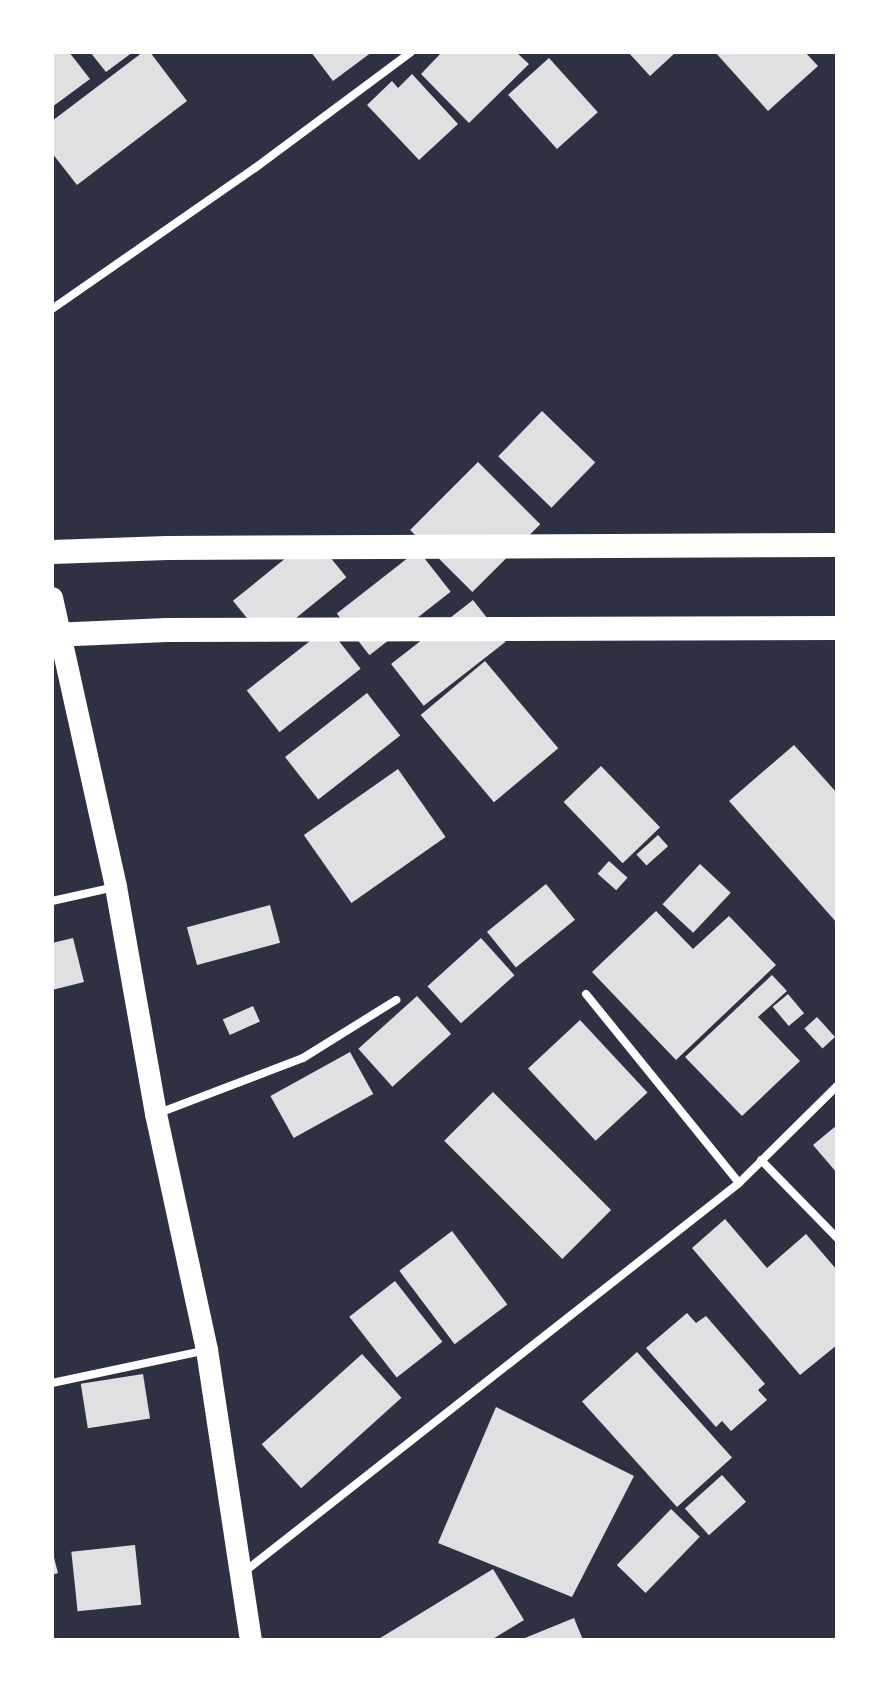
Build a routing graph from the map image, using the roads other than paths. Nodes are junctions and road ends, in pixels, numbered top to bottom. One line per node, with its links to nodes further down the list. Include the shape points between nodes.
1 (411, 52): 2 (street)
2 (52, 309)
3 (837, 545): 4 (highway)
4 (52, 552)
5 (52, 598): 8 (highway)
6 (837, 628): 7 (highway)
7 (52, 635)
8 (116, 887): 9 (street); 13 (highway)
9 (52, 901)
10 (586, 994): 15 (street)
11 (396, 1000): 13 (street, via 303,1058)
12 (837, 1086): 14 (street)
13 (156, 1114): 17 (highway)
14 (761, 1160): 15 (street); 16 (street)
15 (739, 1183): 19 (street)
16 (837, 1238)
17 (207, 1350): 18 (street); 19 (highway)
18 (52, 1383)
19 (239, 1576): 20 (highway)
20 (251, 1640)

